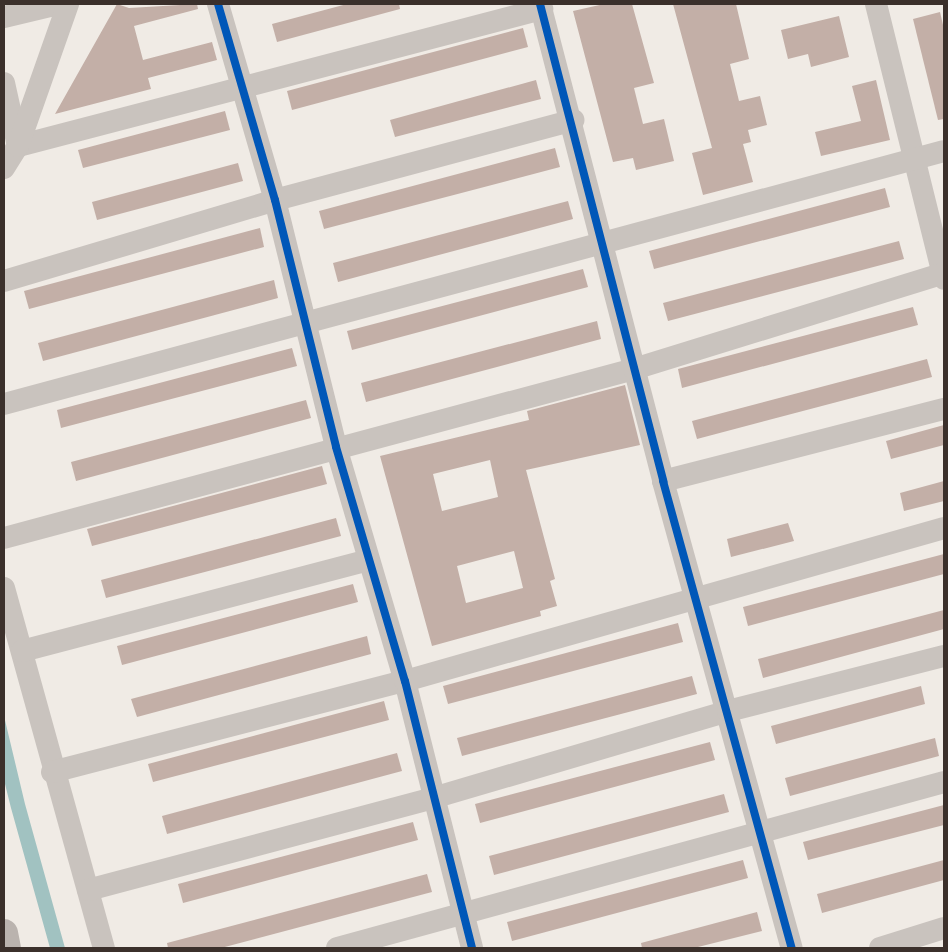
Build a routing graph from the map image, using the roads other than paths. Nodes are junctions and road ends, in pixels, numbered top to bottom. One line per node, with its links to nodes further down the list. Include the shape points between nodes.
1 (59, 4): 6 (street)
2 (68, 4): 10 (street)
3 (218, 4): 8 (street)
4 (876, 4): 12 (street)
5 (541, 6): 8 (street); 9 (street)
6 (4, 17)
7 (4, 83): 10 (street)
8 (242, 86): 10 (street); 14 (street)
9 (573, 120): 14 (street); 15 (street)
10 (18, 146): 13 (street)
11 (944, 151): 12 (street)
12 (915, 159): 15 (street); 16 (street)
13 (4, 168)
14 (274, 200): 17 (street); 18 (street)
15 (605, 243): 18 (street); 19 (street)
16 (944, 275): 19 (street)
17 (4, 281)
18 (306, 324): 20 (street); 22 (street)
19 (634, 369): 22 (street); 23 (street)
20 (4, 404)
21 (944, 408): 23 (street)
22 (336, 447): 25 (street); 26 (street)
23 (663, 481): 28 (street)
24 (944, 528): 28 (street)
25 (4, 538)
26 (368, 560): 29 (street); 31 (street)
27 (4, 588): 29 (street)
28 (698, 594): 31 (street); 32 (street)
29 (22, 651): 33 (street)
30 (944, 656): 32 (street)
31 (405, 681): 33 (street); 35 (street)
32 (728, 710): 35 (street); 36 (street)
33 (52, 772): 37 (street)
34 (944, 782): 36 (street)
35 (433, 798): 37 (street); 38 (street)
36 (760, 833): 38 (street); 45 (street)
37 (88, 890): 42 (street)
38 (463, 913): 43 (street); 44 (street)
39 (944, 928): 46 (street)
40 (4, 933): 41 (main road)
41 (7, 948)
42 (104, 948)
43 (337, 948)
44 (472, 948)
45 (792, 948)
46 (880, 948)

